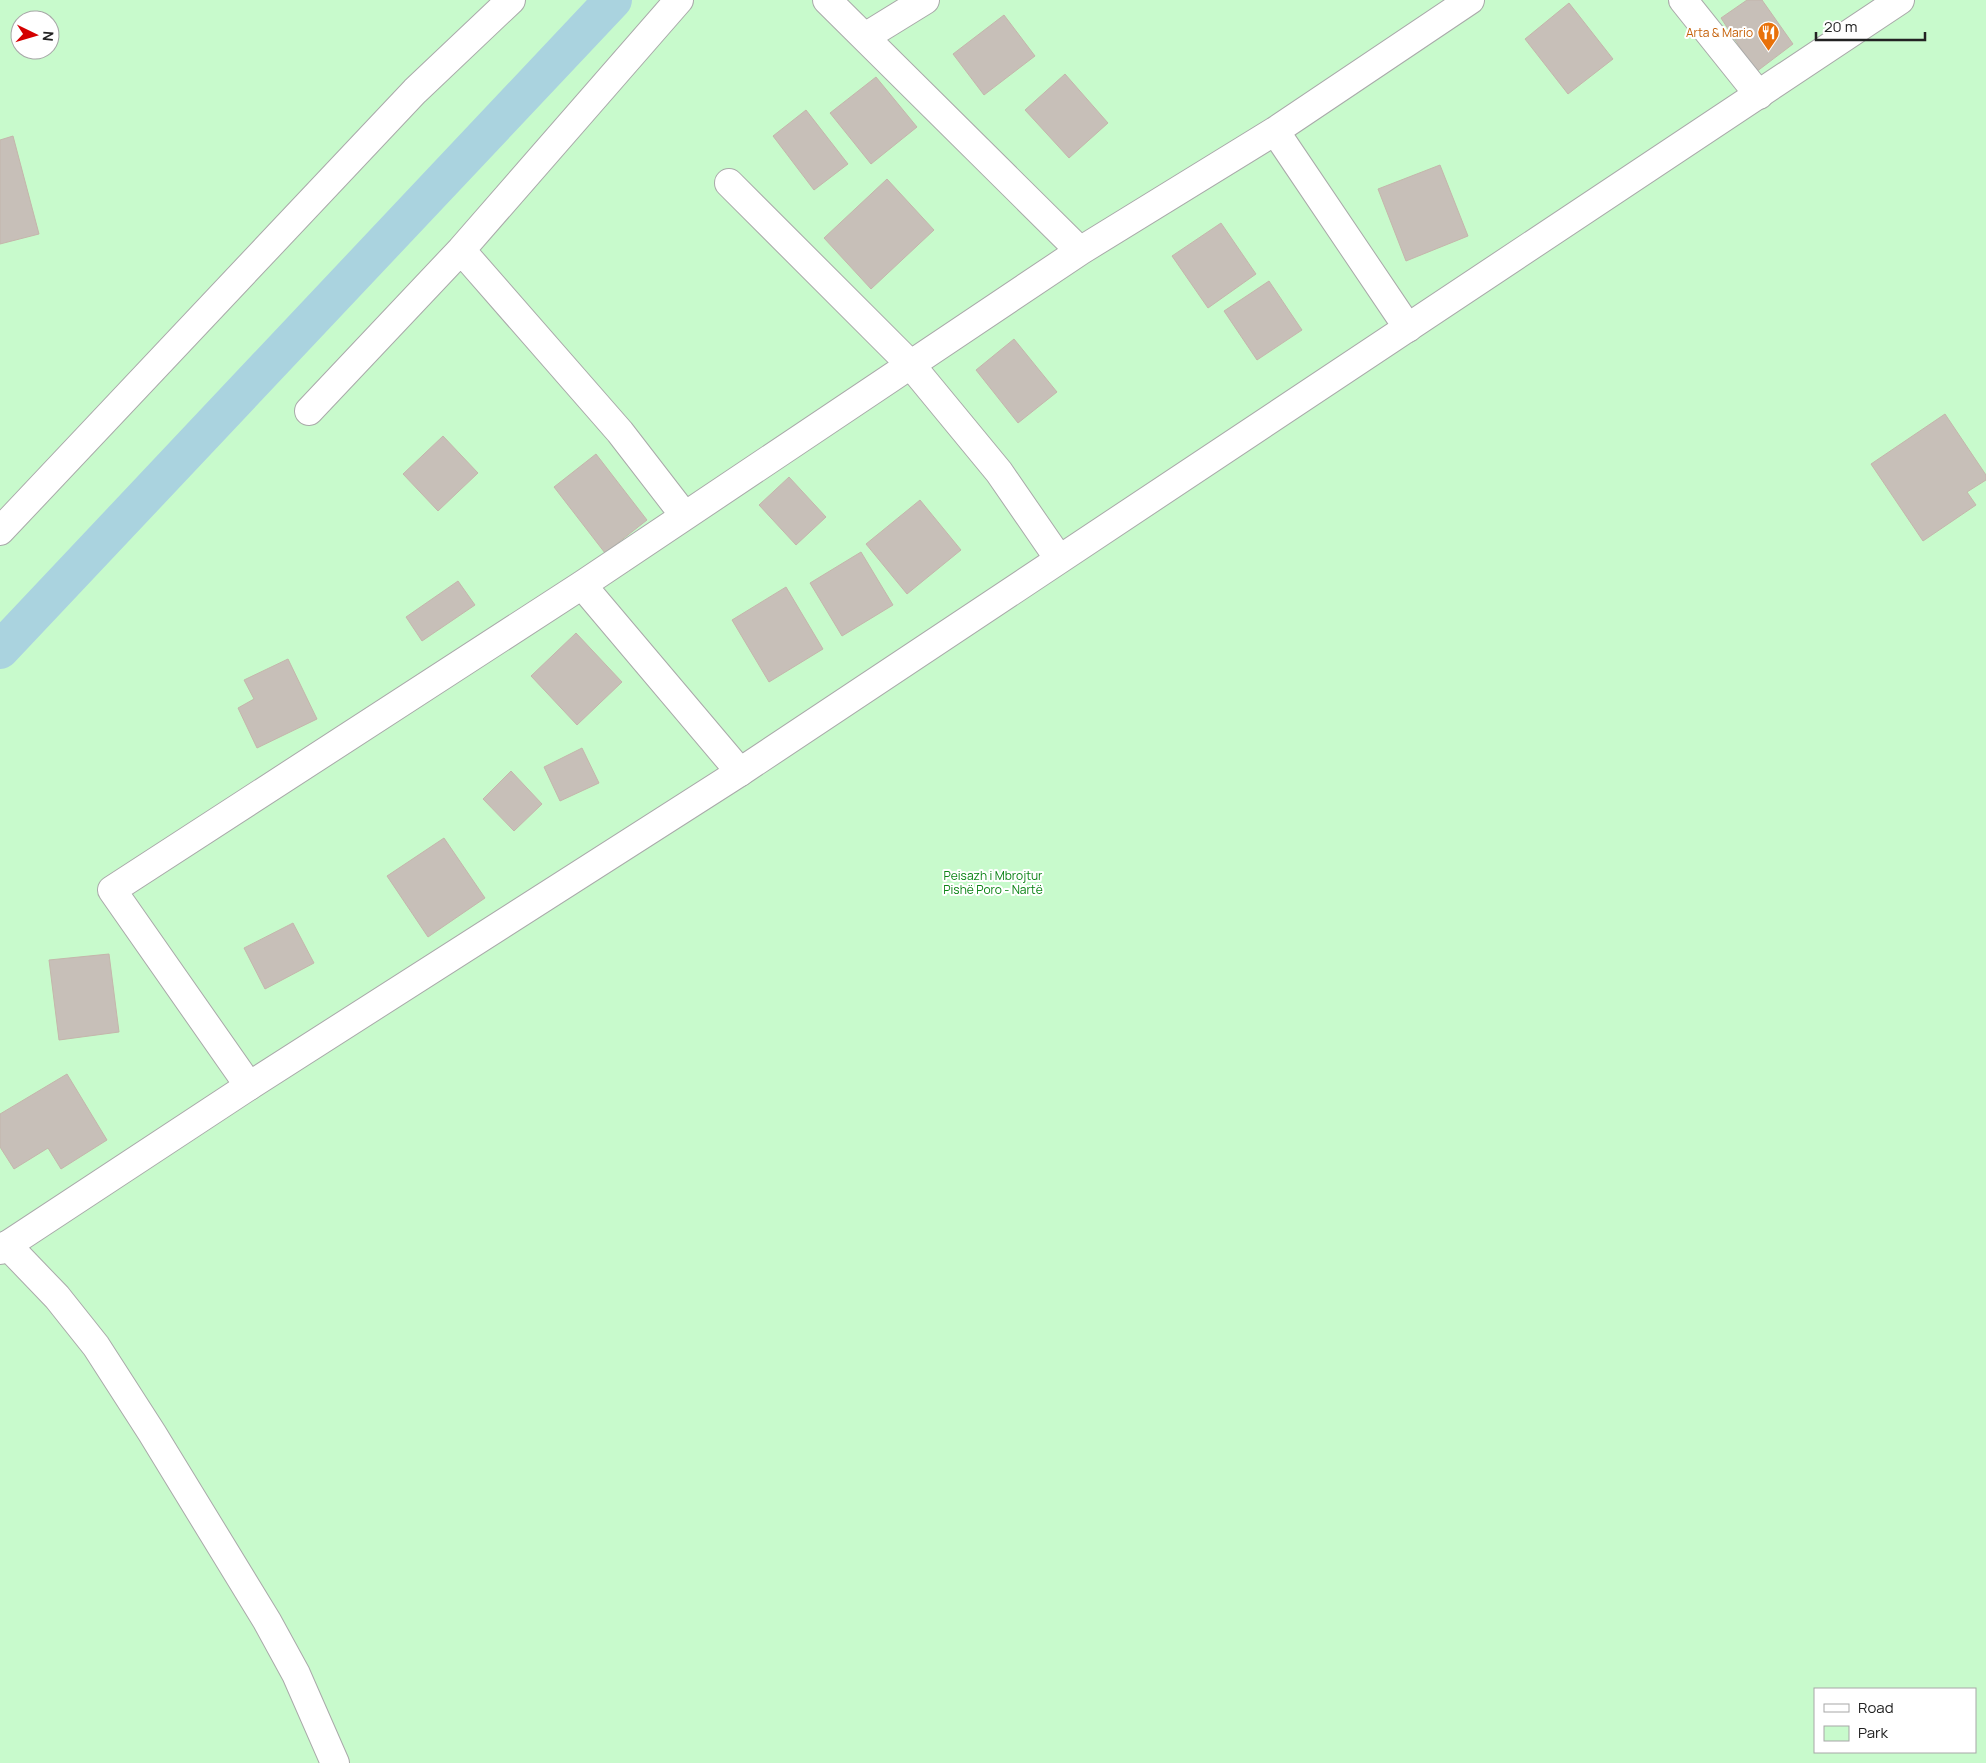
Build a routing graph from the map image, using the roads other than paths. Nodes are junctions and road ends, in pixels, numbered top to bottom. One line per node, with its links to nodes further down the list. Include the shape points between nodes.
1 (511, 0): 18 (street, via 415,91)
2 (679, 0): 12 (street)
3 (827, 0): 8 (street)
4 (925, 0): 8 (street)
5 (1470, 0): 10 (street)
6 (1683, 0): 9 (street)
7 (1900, 0): 9 (street)
8 (865, 37): 13 (street)
9 (1759, 94): 14 (street)
10 (1275, 131): 13 (street); 14 (street)
11 (729, 183): 15 (street)
12 (461, 250): 16 (street); 17 (street, via 620,432)
13 (1080, 251): 15 (street)
14 (1408, 328): 19 (street)
15 (910, 364): 17 (street); 19 (street, via 999,472)
16 (309, 411)
17 (684, 515): 20 (street)
18 (0, 531)
19 (1059, 560): 21 (street)
20 (582, 585): 21 (street); 22 (street, via 112,890)
21 (740, 772): 22 (street)
22 (249, 1086): 23 (street)
23 (3, 1248): 24 (street, via 57,1297 96,1346 267,1620 296,1674)
24 (335, 1763)

